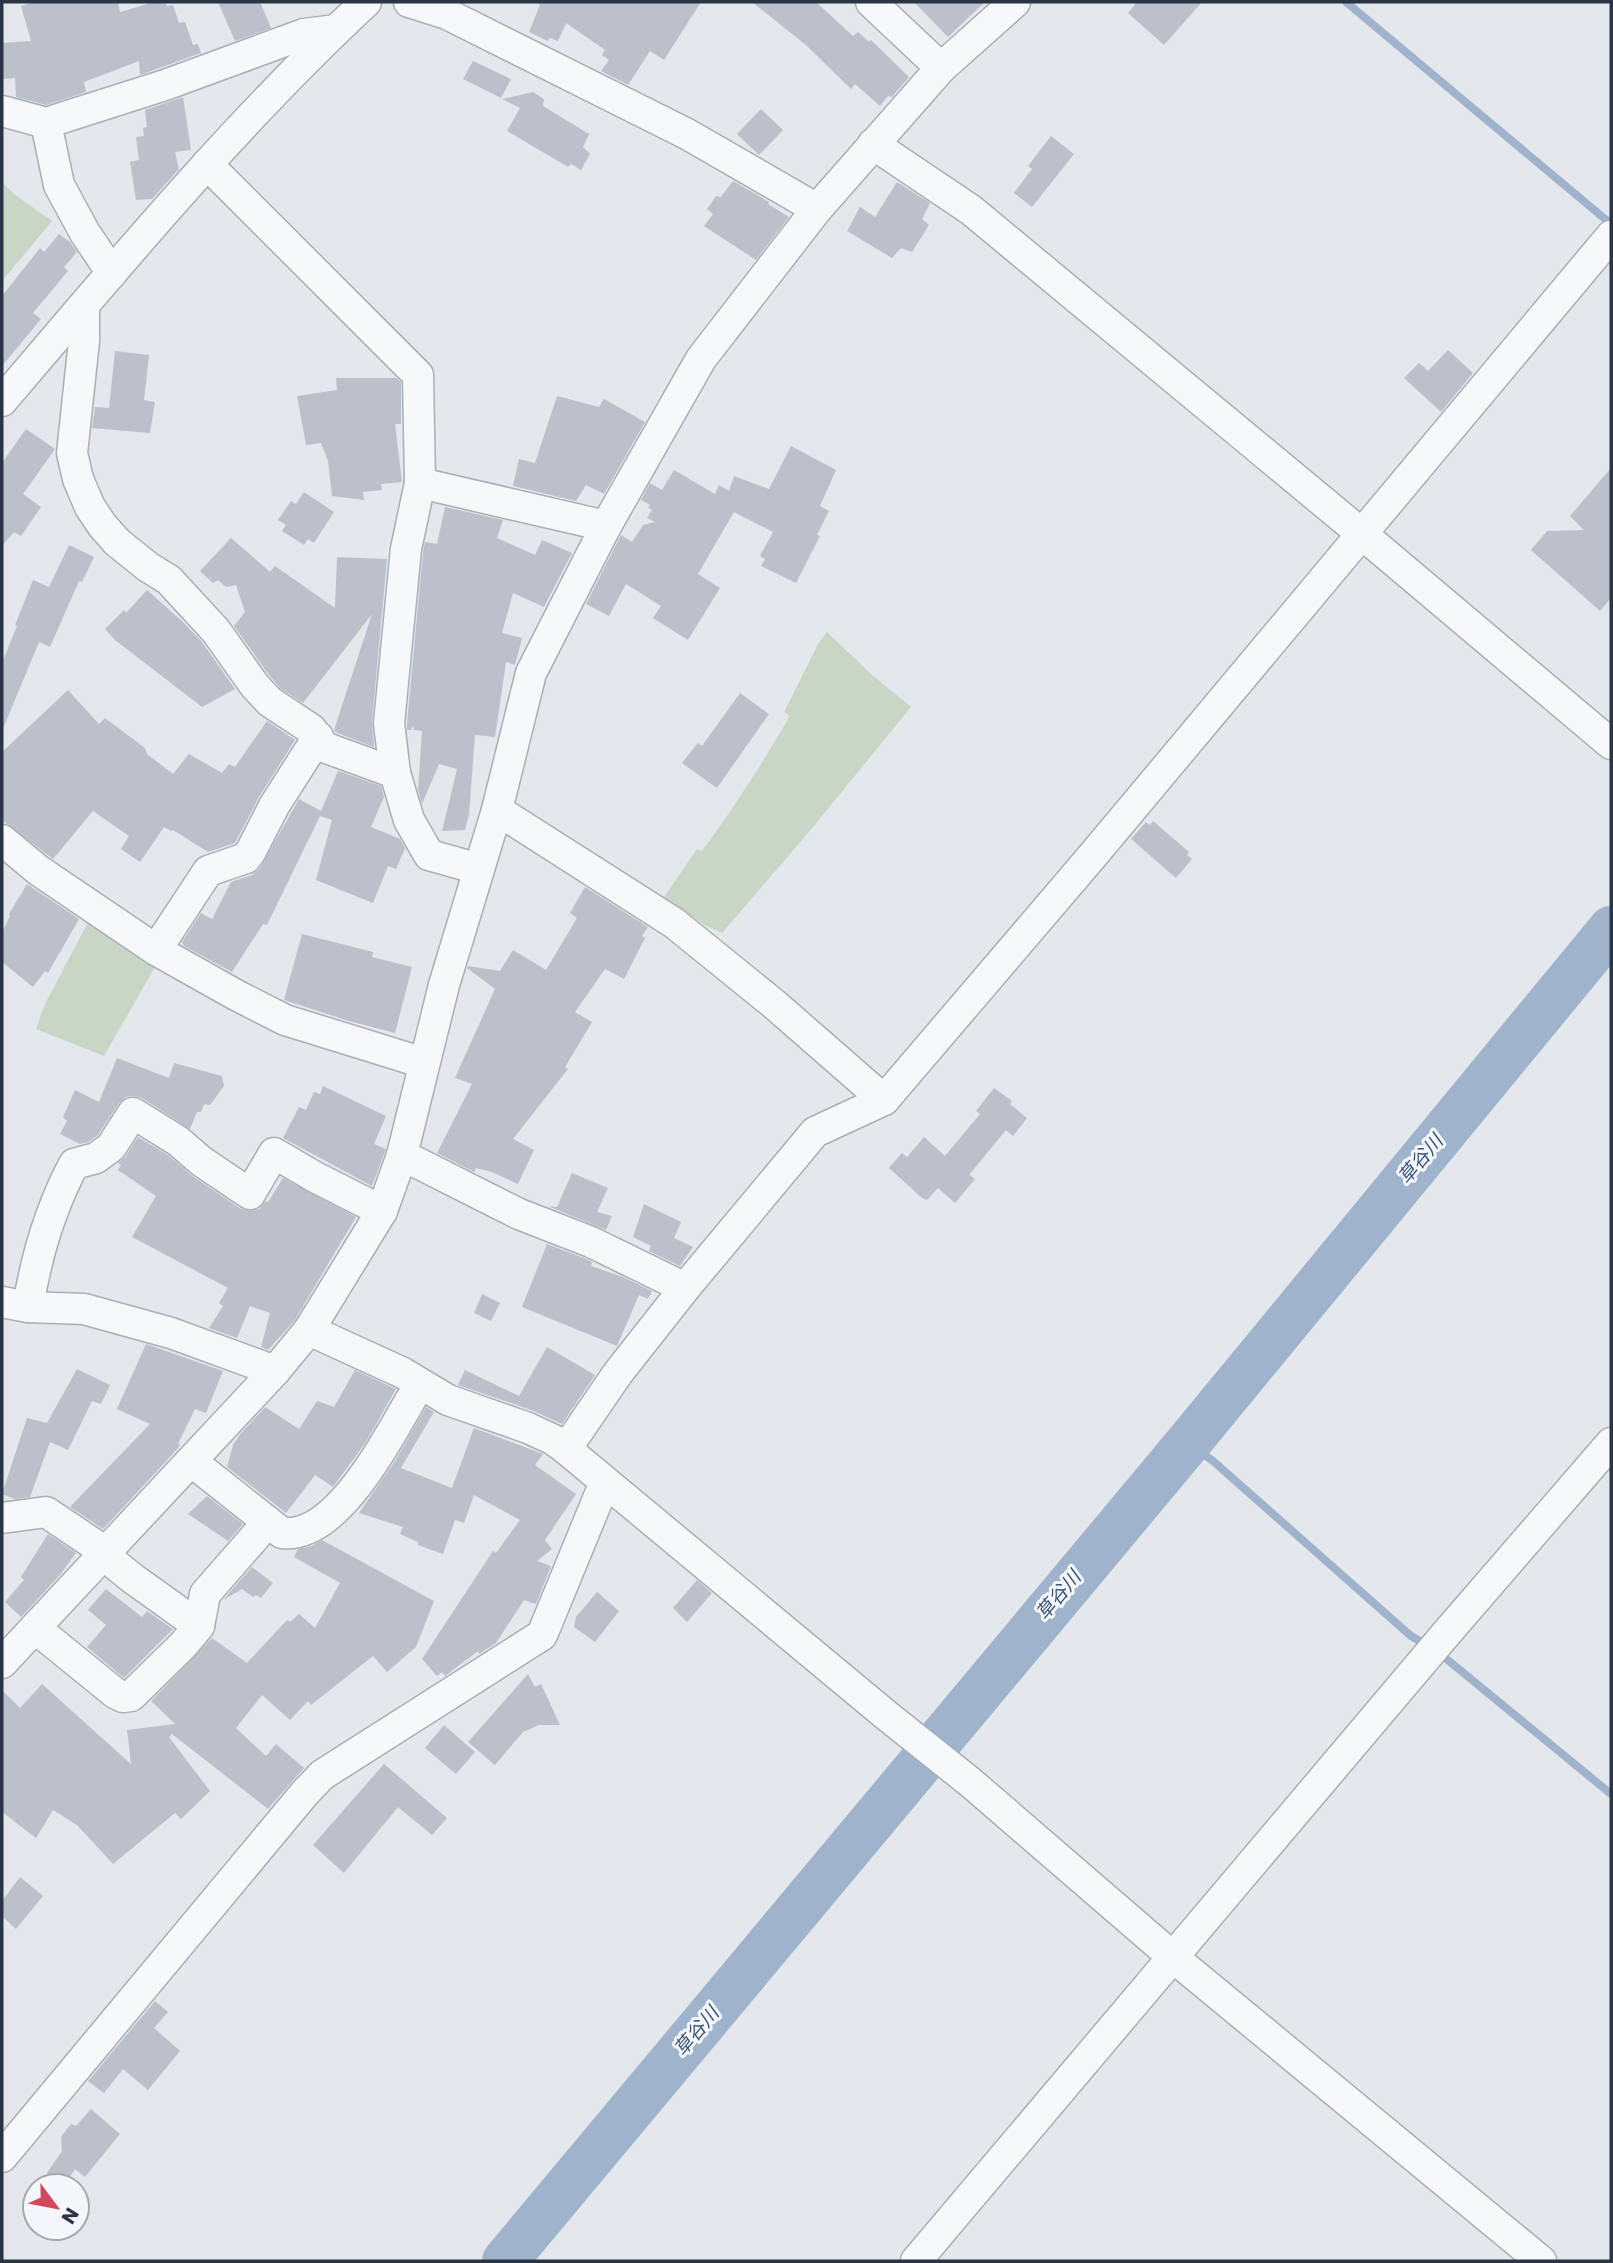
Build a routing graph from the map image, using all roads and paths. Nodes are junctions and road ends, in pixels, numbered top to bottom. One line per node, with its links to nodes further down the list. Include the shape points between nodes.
1 (366, 2): 5 (street)
2 (409, 2): 11 (street, via 447,14 687,134)
3 (871, 2): 6 (street)
4 (1015, 2): 6 (street)
5 (336, 30): 8 (street, via 304,34); 10 (street)
6 (941, 68): 9 (street)
7 (2, 111): 8 (street)
8 (47, 123): 13 (street, via 58,185)
9 (873, 144): 11 (street); 18 (street, via 971,210)
10 (207, 164): 13 (street); 16 (street, via 418,375)
11 (817, 209): 17 (street, via 701,359)
12 (1611, 236): 18 (street)
13 (112, 273): 14 (street)
14 (83, 306): 15 (street); 19 (street, via 84,341 72,453 90,507 117,541 169,580 270,702)
15 (2, 401)
16 (420, 483): 17 (street); 21 (street, via 405,549 389,723)
17 (606, 526): 22 (street, via 531,673)
18 (1362, 534): 20 (street); 27 (street)
19 (318, 737): 21 (street, via 324,747); 25 (street, via 246,858 208,871)
20 (1611, 744)
21 (395, 773): 24 (street, via 409,820 429,855)
22 (497, 810): 24 (street); 27 (street, via 674,923)
23 (2, 840): 25 (street)
24 (479, 869): 26 (street)
25 (156, 950): 26 (street, via 285,1020)
26 (424, 1063): 28 (street)
27 (884, 1100): 30 (street, via 815,1132)
28 (402, 1155): 29 (street); 30 (street, via 519,1214 591,1242)
29 (382, 1211): 31 (street, via 274,1153 250,1194 133,1113 111,1147 96,1158 74,1164); 32 (street)
30 (685, 1288): 36 (street)
31 (15, 1305): 33 (street, via 84,1309 171,1333)
32 (309, 1330): 33 (street); 34 (street)
33 (275, 1371): 37 (street)
34 (420, 1384): 36 (street, via 448,1401 528,1428); 40 (street, via 357,1487 327,1516 292,1534 282,1533)
35 (1611, 1443): 45 (street)
36 (566, 1449): 38 (street)
37 (191, 1461): 40 (street); 41 (street)
38 (605, 1482): 45 (street, via 970,1782); 46 (street, via 542,1635 322,1775)
39 (2, 1518): 41 (street, via 46,1512)
40 (268, 1522): 42 (street, via 205,1594)
41 (107, 1553): 42 (street, via 132,1578); 43 (street)
42 (199, 1626): 43 (street, via 131,1696 123,1697)
43 (35, 1628): 44 (street)
44 (2, 1663)
45 (1174, 1958): 47 (street); 48 (street)
46 (2, 2157)
47 (916, 2261)
48 (1541, 2261)

